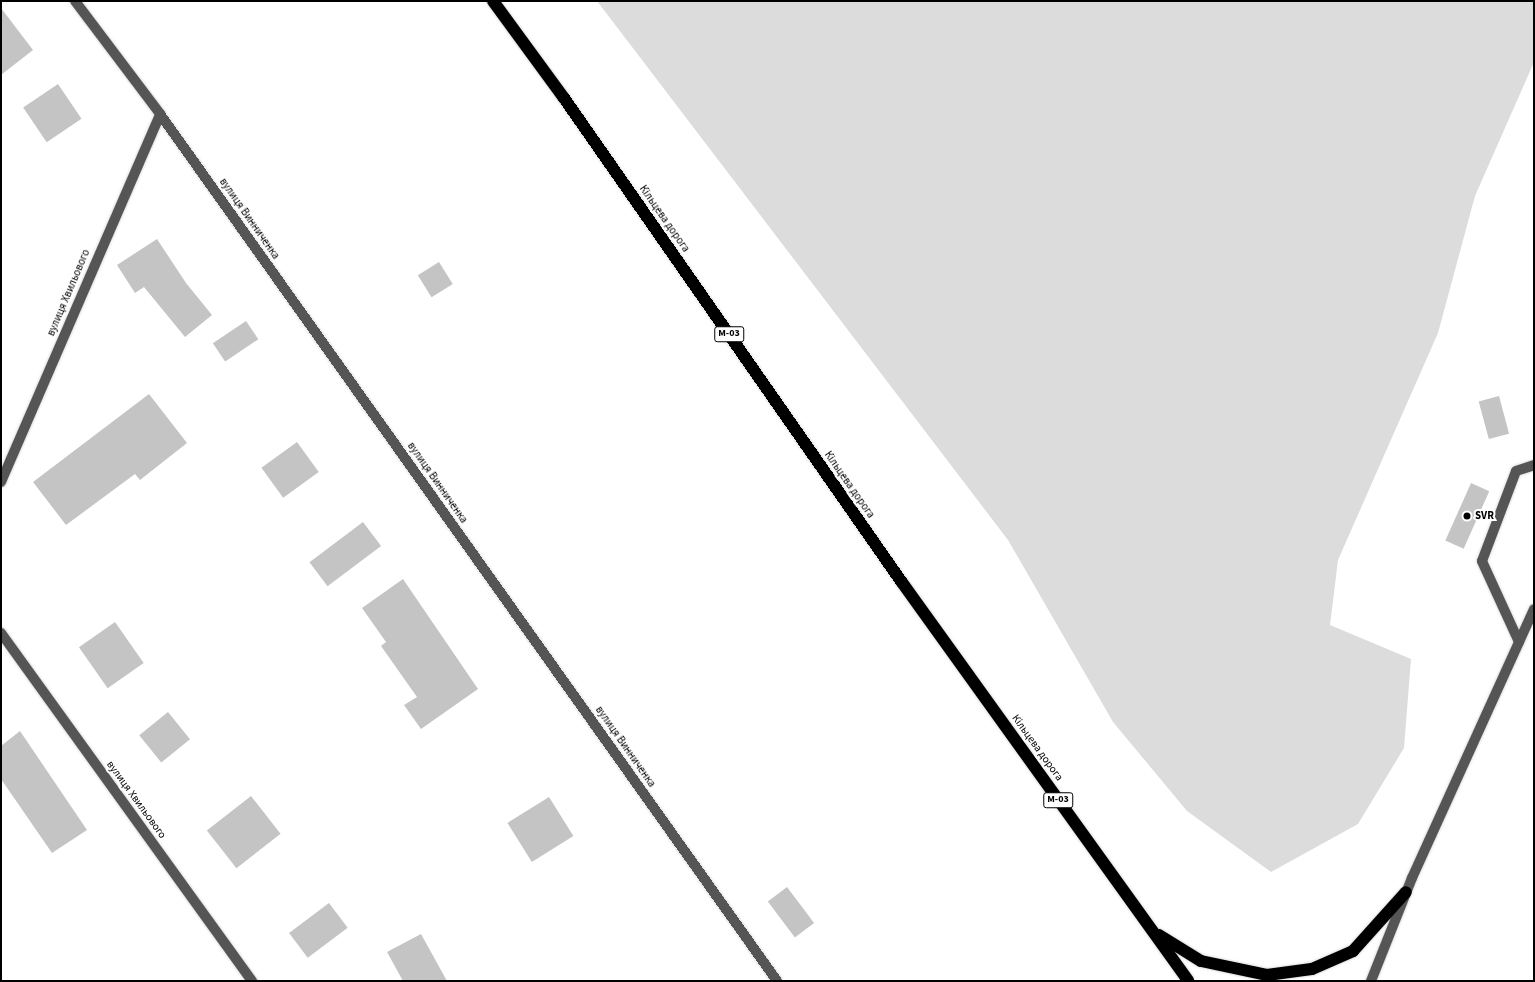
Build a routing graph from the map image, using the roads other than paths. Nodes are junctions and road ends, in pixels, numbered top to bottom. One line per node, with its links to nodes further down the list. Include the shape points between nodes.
1 (75, 1): 3 (street, вулиця Винниченка)
2 (493, 1): 10 (highway, Кільцева дорога / М-03, via 564,98 900,581)
3 (160, 114): 5 (street, вулиця Хвильового); 12 (street, вулиця Винниченка)
4 (1534, 465): 8 (street, via 1516,471 1482,562)
5 (1, 482)
6 (1534, 609): 8 (street)
7 (1, 633): 11 (street, вулиця Хвильового)
8 (1519, 642): 9 (street)
9 (1406, 892): 10 (highway, via 1353,951 1312,969 1267,975 1201,961); 14 (street)
10 (1154, 932): 13 (highway, Кільцева дорога / М-03)
11 (252, 981)
12 (777, 981)
13 (1188, 981)
14 (1371, 981)

